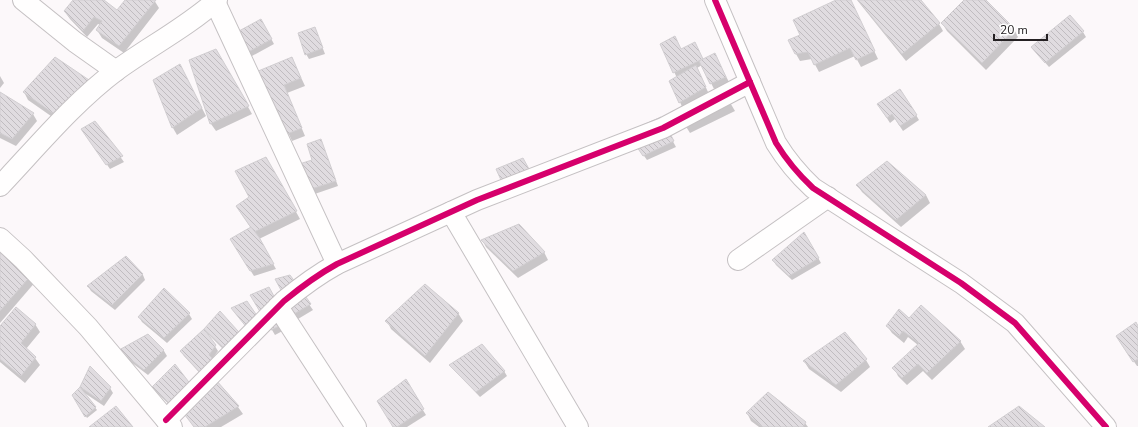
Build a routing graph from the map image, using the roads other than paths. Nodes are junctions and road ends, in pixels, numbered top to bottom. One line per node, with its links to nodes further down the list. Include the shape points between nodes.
1 (23, 0): 4 (street)
2 (714, 0): 5 (street)
3 (216, 1): 4 (street); 11 (street)
4 (116, 71): 6 (street, via 79,103)
5 (750, 82): 7 (street, via 776,143 786,159 798,175); 8 (street, via 642,138 509,187)
6 (0, 186)
7 (828, 197): 10 (street); 16 (street, via 961,283 1015,323)
8 (451, 212): 11 (street); 15 (street)
9 (0, 238): 13 (street, via 88,328)
10 (738, 260)
11 (337, 264): 12 (street, via 302,286)
12 (278, 307): 13 (street); 14 (street)
13 (169, 424)
14 (356, 427)
15 (578, 427)
16 (1106, 427)

